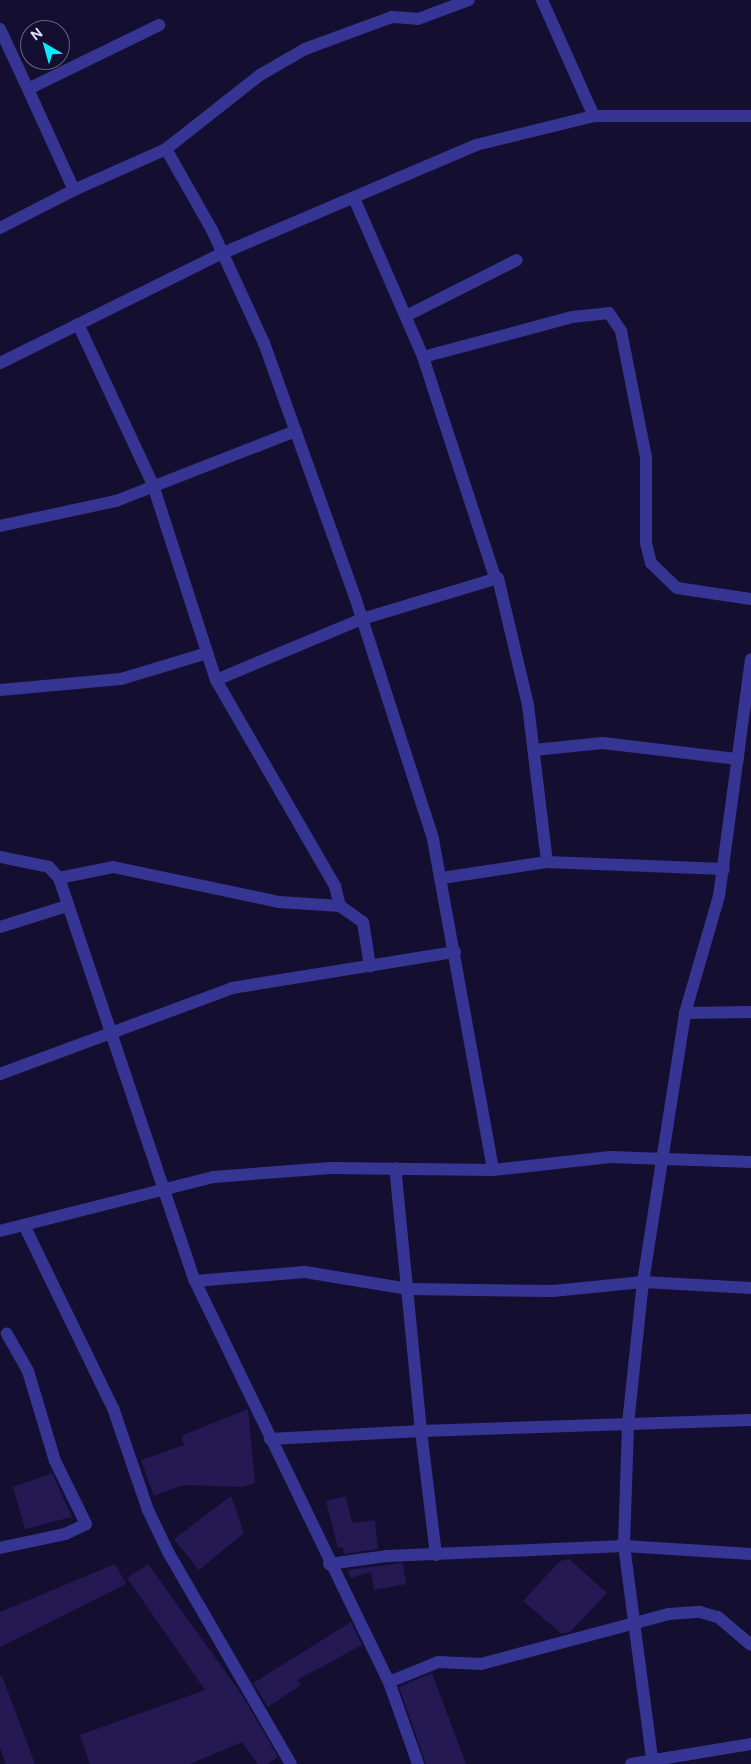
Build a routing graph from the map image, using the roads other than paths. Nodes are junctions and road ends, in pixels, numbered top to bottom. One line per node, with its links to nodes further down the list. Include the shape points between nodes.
1 (469, 0): 8 (street, via 418,19 392,16 305,49 260,75)
2 (542, 0): 6 (street)
3 (159, 25): 5 (street)
4 (0, 29): 5 (street)
5 (28, 89): 9 (street)
6 (594, 116): 7 (street); 10 (street, via 543,125 476,145)
7 (751, 116)
8 (166, 149): 9 (street); 12 (street)
9 (74, 190): 11 (street)
10 (354, 198): 12 (street); 14 (street)
11 (0, 228)
12 (223, 253): 15 (street); 18 (street, via 264,343)
13 (517, 260): 14 (street)
14 (406, 316): 16 (street)
15 (78, 324): 17 (street, via 37,348); 19 (street)
16 (423, 356): 21 (street); 22 (street, via 572,317 609,313 621,331 646,457 646,543 651,563 677,588)
17 (0, 363)
18 (296, 431): 19 (street); 23 (street)
19 (153, 485): 20 (street, via 116,501); 24 (street)
20 (0, 526)
21 (495, 577): 23 (street); 29 (street, via 500,581 518,647)
22 (751, 599)
23 (362, 619): 26 (street); 35 (street)
24 (207, 653): 26 (street); 27 (street, via 121,679)
25 (751, 659): 30 (street)
26 (216, 680): 37 (street, via 335,886)
27 (0, 690)
28 (751, 747): 30 (street)
29 (534, 750): 30 (street, via 603,744); 32 (street)
30 (739, 756): 33 (street)
31 (0, 857): 34 (street, via 49,867)
32 (547, 862): 33 (street); 35 (street)
33 (724, 869): 42 (street)
34 (59, 878): 36 (street); 37 (street, via 113,867 279,902)
35 (442, 878): 39 (street)
36 (67, 906): 38 (street); 43 (street)
37 (340, 906): 40 (street, via 363,922)
38 (0, 927)
39 (455, 952): 40 (street); 48 (street)
40 (370, 966): 43 (street, via 232,988)
41 (751, 1012): 42 (street)
42 (685, 1013): 45 (street)
43 (113, 1034): 44 (street); 49 (street)
44 (0, 1074)
45 (663, 1158): 46 (street); 48 (street, via 610,1157); 53 (street)
46 (751, 1162)
47 (395, 1168): 48 (street); 49 (street, via 331,1168 213,1177); 55 (street)
48 (493, 1170)
49 (163, 1190): 50 (street); 52 (street)
50 (24, 1225): 51 (street); 71 (street, via 113,1408 148,1510 168,1552)
51 (0, 1230)
52 (195, 1281): 55 (street, via 306,1272); 60 (street)
53 (643, 1282): 54 (street); 55 (street, via 553,1291); 58 (street)
54 (751, 1288)
55 (409, 1289): 59 (street)
56 (7, 1334): 62 (street, via 28,1371 55,1461 86,1524 65,1534)
57 (751, 1420): 58 (street)
58 (628, 1424): 59 (street); 61 (street)
59 (421, 1431): 60 (street); 64 (street)
60 (270, 1439): 65 (street)
61 (624, 1546): 63 (street); 64 (street); 66 (street)
62 (0, 1548)
63 (751, 1554)
64 (436, 1555): 65 (street, via 387,1556)
65 (329, 1564): 68 (street)
66 (634, 1622): 67 (street, via 700,1612 723,1621); 68 (street, via 481,1664 438,1662); 70 (street)
67 (751, 1645)
68 (390, 1682): 72 (street)
69 (751, 1744): 70 (street)
70 (652, 1758): 73 (street)
71 (291, 1764)
72 (418, 1764)
73 (630, 1764)

